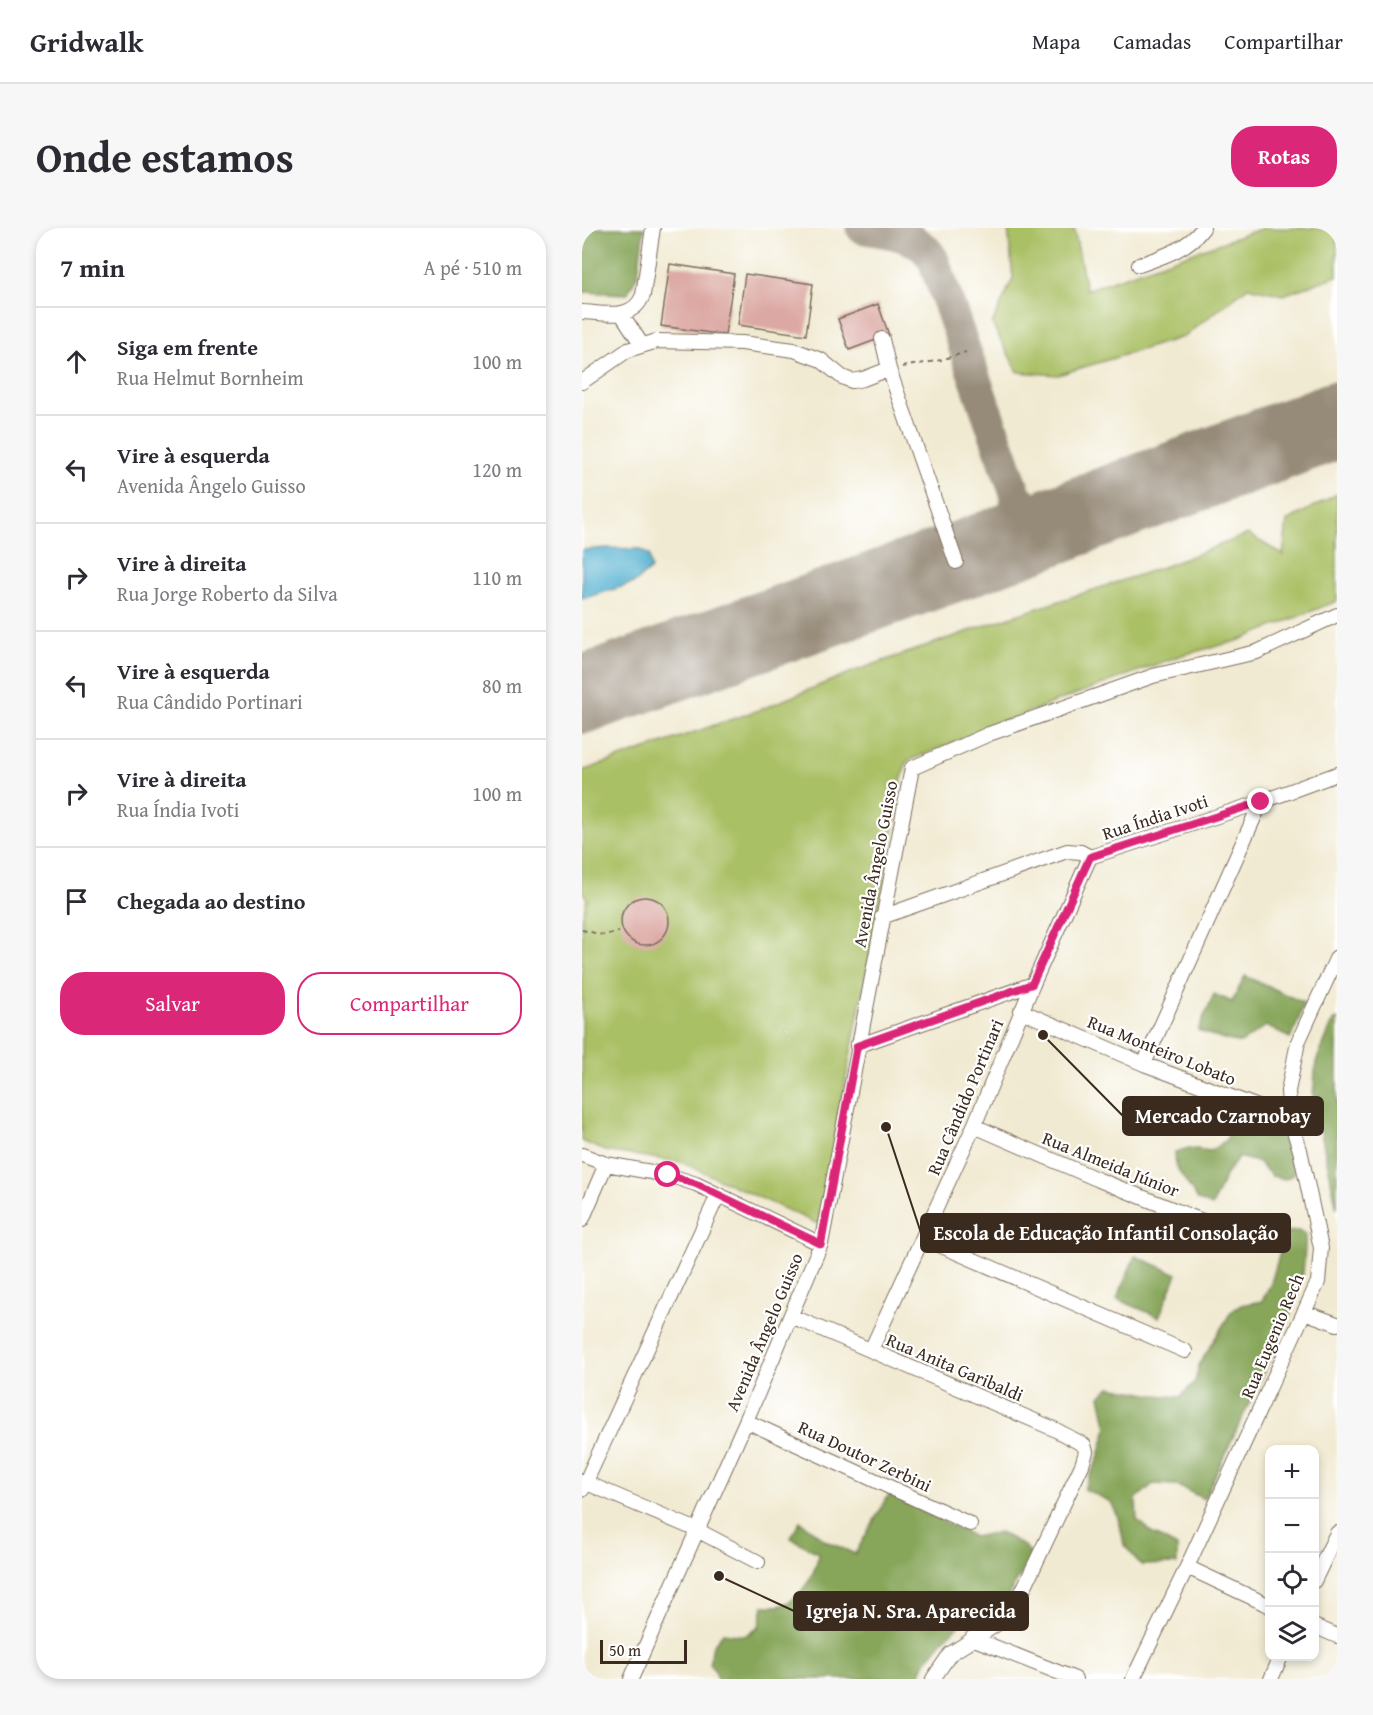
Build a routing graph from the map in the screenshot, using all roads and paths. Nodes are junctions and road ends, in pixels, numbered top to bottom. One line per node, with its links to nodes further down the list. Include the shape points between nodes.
1 (653, 228): 5 (street, via 643,295 639,304)
2 (1203, 228): 3 (street, via 1174,252)
3 (1139, 265)
4 (582, 312): 5 (street)
5 (621, 313): 7 (street)
6 (882, 339): 9 (street)
7 (642, 345): 9 (street, via 657,341 742,343 794,350 821,360 852,381); 10 (street, via 628,350)
8 (966, 351): 9 (path, via 933,362)
9 (889, 369): 11 (street)
10 (582, 382)
11 (956, 562)
12 (1337, 615): 16 (street, Avenida Ângelo Guisso, via 1257,652 1154,676 989,734 912,768)
13 (1337, 774): 14 (street, Rua Índia Ivoti)
14 (1261, 802): 15 (street, Rua Índia Ivoti); 23 (street)
15 (1090, 857): 16 (street, Rua Índia Ivoti, via 1067,851); 20 (street, Rua Cândido Portinari)
16 (882, 918): 22 (street, Avenida Ângelo Guisso)
17 (582, 930): 18 (path, via 603,935)
18 (619, 932)
19 (1337, 957): 24 (street, Rua Eugenio Rech, via 1298,1042 1287,1091)
20 (1032, 984): 21 (street, Rua Cândido Portinari); 22 (street)
21 (1021, 1011): 23 (street, Rua Monteiro Lobato); 25 (street, Rua Cândido Portinari)
22 (857, 1046): 32 (street, Avenida Ângelo Guisso)
23 (1144, 1064): 24 (street, Rua Monteiro Lobato)
24 (1290, 1119): 33 (street, Rua Eugenio Rech, via 1321,1248 1318,1282)
25 (974, 1126): 30 (street, Rua Almeida Júnior); 31 (street, Rua Cândido Portinari)
26 (582, 1155): 27 (street)
27 (606, 1164): 28 (street, via 668,1175); 29 (street)
28 (718, 1195): 32 (street); 39 (street)
29 (582, 1220)
30 (1235, 1234)
31 (923, 1238): 36 (street, Rua Cândido Portinari); 37 (street)
32 (821, 1244): 34 (street, Avenida Ângelo Guisso)
33 (1304, 1311): 35 (street); 44 (street, Rua Eugenio Rech)
34 (791, 1316): 36 (street, Rua Anita Garibaldi); 38 (street, Avenida Ângelo Guisso)
35 (1337, 1324)
36 (871, 1350): 49 (street, Rua Anita Garibaldi, via 1084,1444 1082,1465 1013,1611)
37 (1185, 1351)
38 (746, 1421): 40 (street, Rua Doutor Zerbini); 41 (street, Avenida Ângelo Guisso)
39 (583, 1485): 41 (street)
40 (970, 1524)
41 (697, 1530): 43 (street); 51 (street, Avenida Ângelo Guisso)
42 (1337, 1533): 45 (street)
43 (759, 1562)
44 (1187, 1567): 46 (street); 54 (street, Rua Eugenio Rech)
45 (1319, 1571)
46 (1265, 1604)
47 (1319, 1628): 48 (street)
48 (1337, 1636)
49 (972, 1638): 52 (street, via 950,1653); 53 (street)
50 (1279, 1661): 55 (street)
51 (631, 1679)
52 (933, 1679)
53 (1075, 1679)
54 (1133, 1679)
55 (1271, 1679)

